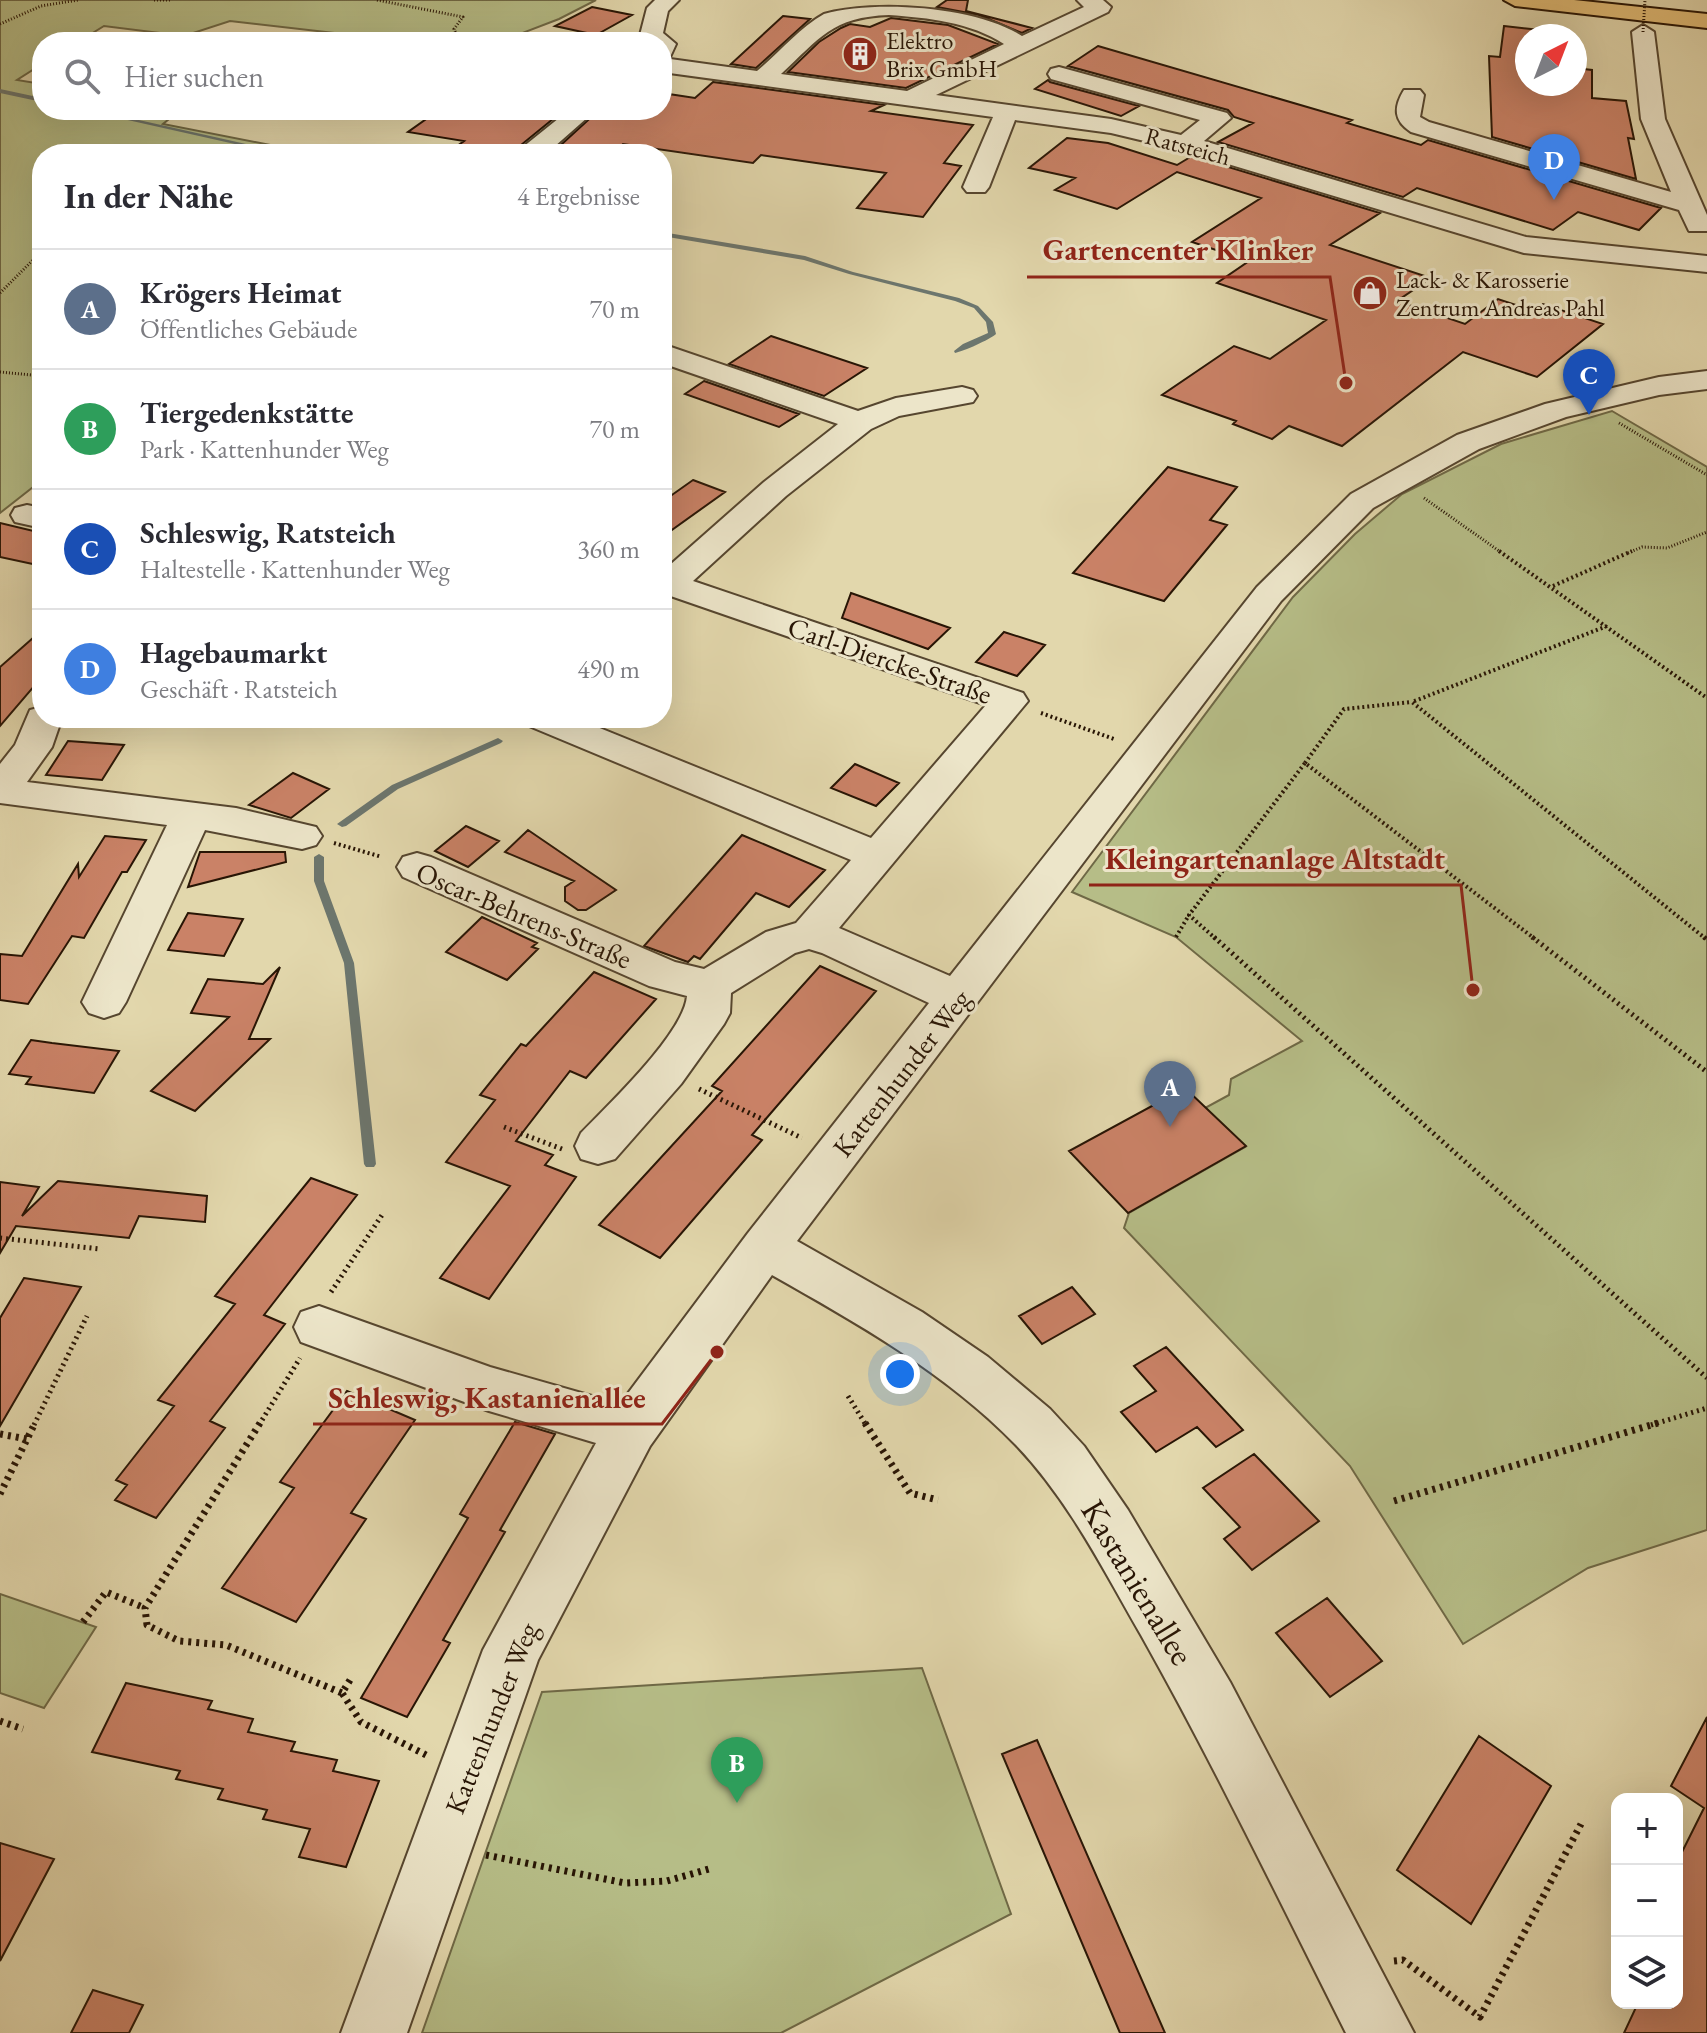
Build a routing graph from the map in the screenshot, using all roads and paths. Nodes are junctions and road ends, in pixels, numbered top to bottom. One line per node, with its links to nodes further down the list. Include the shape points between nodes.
1 (78, 0): 10 (path, via 41,6)
2 (154, 0): 3 (path)
3 (172, 0)
4 (377, 0): 11 (path, via 463,17)
5 (668, 0): 12 (street, via 658,8)
6 (1088, 0): 14 (street, via 1100,7)
7 (1515, 0): 9 (main road)
8 (1645, 0): 13 (path, bridge)
9 (1707, 21)
10 (0, 24)
11 (455, 32)
12 (652, 32)
13 (1643, 32): 25 (street, Ratsteich, via 1653,119)
14 (1022, 45): 17 (street, via 994,28 965,20 879,8 833,18); 19 (street)
15 (672, 66): 17 (street, Ratsteich)
16 (1059, 74): 22 (street, via 1219,118)
17 (763, 78): 19 (street, Ratsteich)
18 (1412, 95): 25 (street, via 1409,120 1420,127)
19 (911, 98): 20 (street, Ratsteich)
20 (1007, 111): 22 (street, Ratsteich); 24 (street)
21 (572, 120): 23 (street)
22 (1185, 143): 27 (street, Ratsteich, via 1524,245)
23 (542, 144)
24 (976, 187)
25 (1688, 205): 27 (street, Ratsteich, via 1705,245)
26 (32, 261): 28 (path)
27 (1706, 267)
28 (0, 293)
29 (672, 362): 35 (street)
30 (0, 372): 31 (path)
31 (32, 375)
32 (1707, 380): 48 (street, Kattenhunder Weg, via 1659,386 1515,423 1456,448 1362,501 1269,594)
33 (962, 396): 35 (street, via 896,407)
34 (1615, 421): 36 (path)
35 (860, 422): 39 (street)
36 (1707, 475)
37 (1423, 497): 41 (path)
38 (1707, 532): 41 (path, via 1667,548 1642,547)
39 (672, 578)
40 (672, 585): 44 (street, Carl-Diercke-Straße)
41 (1553, 586): 42 (path)
42 (1607, 626): 43 (path); 45 (path)
43 (1707, 698)
44 (1010, 701): 48 (path); 53 (street, Carl-Diercke-Straße)
45 (1412, 702): 49 (path, via 1344,709); 58 (path)
46 (40, 728): 50 (street, via 33,747)
47 (566, 728): 53 (street)
48 (1148, 752): 60 (street, Kattenhunder Weg)
49 (1305, 763): 55 (path); 63 (path)
50 (0, 791): 51 (street)
51 (192, 815): 52 (street); 61 (street)
52 (320, 840): 54 (path, Oscar-Behrens-Straße)
53 (878, 856): 56 (street, Carl-Diercke-Straße)
54 (417, 867): 59 (street, Oscar-Behrens-Straße, via 664,975)
55 (1189, 915): 57 (path); 73 (path)
56 (811, 934): 59 (street, via 781,942); 60 (street)
57 (1176, 937)
58 (1707, 940)
59 (710, 986): 62 (street, via 708,1013)
60 (958, 998): 66 (street, Kattenhunder Weg)
61 (104, 1002)
62 (665, 1072): 65 (street); 66 (path)
63 (1707, 1072)
64 (504, 1127): 65 (path, via 564,1150)
65 (598, 1146)
66 (837, 1155): 69 (street, Kattenhunder Weg)
67 (382, 1215): 72 (path, via 333,1287)
68 (0, 1238): 70 (path)
69 (765, 1247): 76 (street, Kattenhunder Weg); 92 (street, Kastanienallee, via 882,1311 942,1352 1032,1426 1090,1497 1174,1639)
70 (100, 1249)
71 (87, 1316): 78 (path)
72 (319, 1327): 76 (street, via 489,1389); 82 (path)
73 (1707, 1378)
74 (848, 1396): 80 (path, via 910,1493)
75 (1707, 1408): 81 (path)
76 (631, 1430): 88 (street, Kattenhunder Weg, via 512,1650)
77 (0, 1434): 78 (path)
78 (27, 1439): 79 (path)
79 (0, 1494)
80 (938, 1500)
81 (1394, 1501)
82 (145, 1608): 83 (path, via 106,1592); 85 (path, via 147,1625 179,1641 226,1645)
83 (83, 1622)
84 (350, 1680): 85 (path)
85 (342, 1693): 88 (path, via 361,1722)
86 (0, 1721): 87 (path)
87 (23, 1729)
88 (468, 1772): 90 (street, Kattenhunder Weg)
89 (1581, 1824): 92 (path, via 1480,2017 1403,1960)
90 (441, 1846): 91 (path, via 625,1883 667,1881); 93 (street, Kattenhunder Weg)
91 (709, 1869)
92 (1349, 1970): 94 (street, Kastanienallee)
93 (374, 2033)
94 (1381, 2033)

